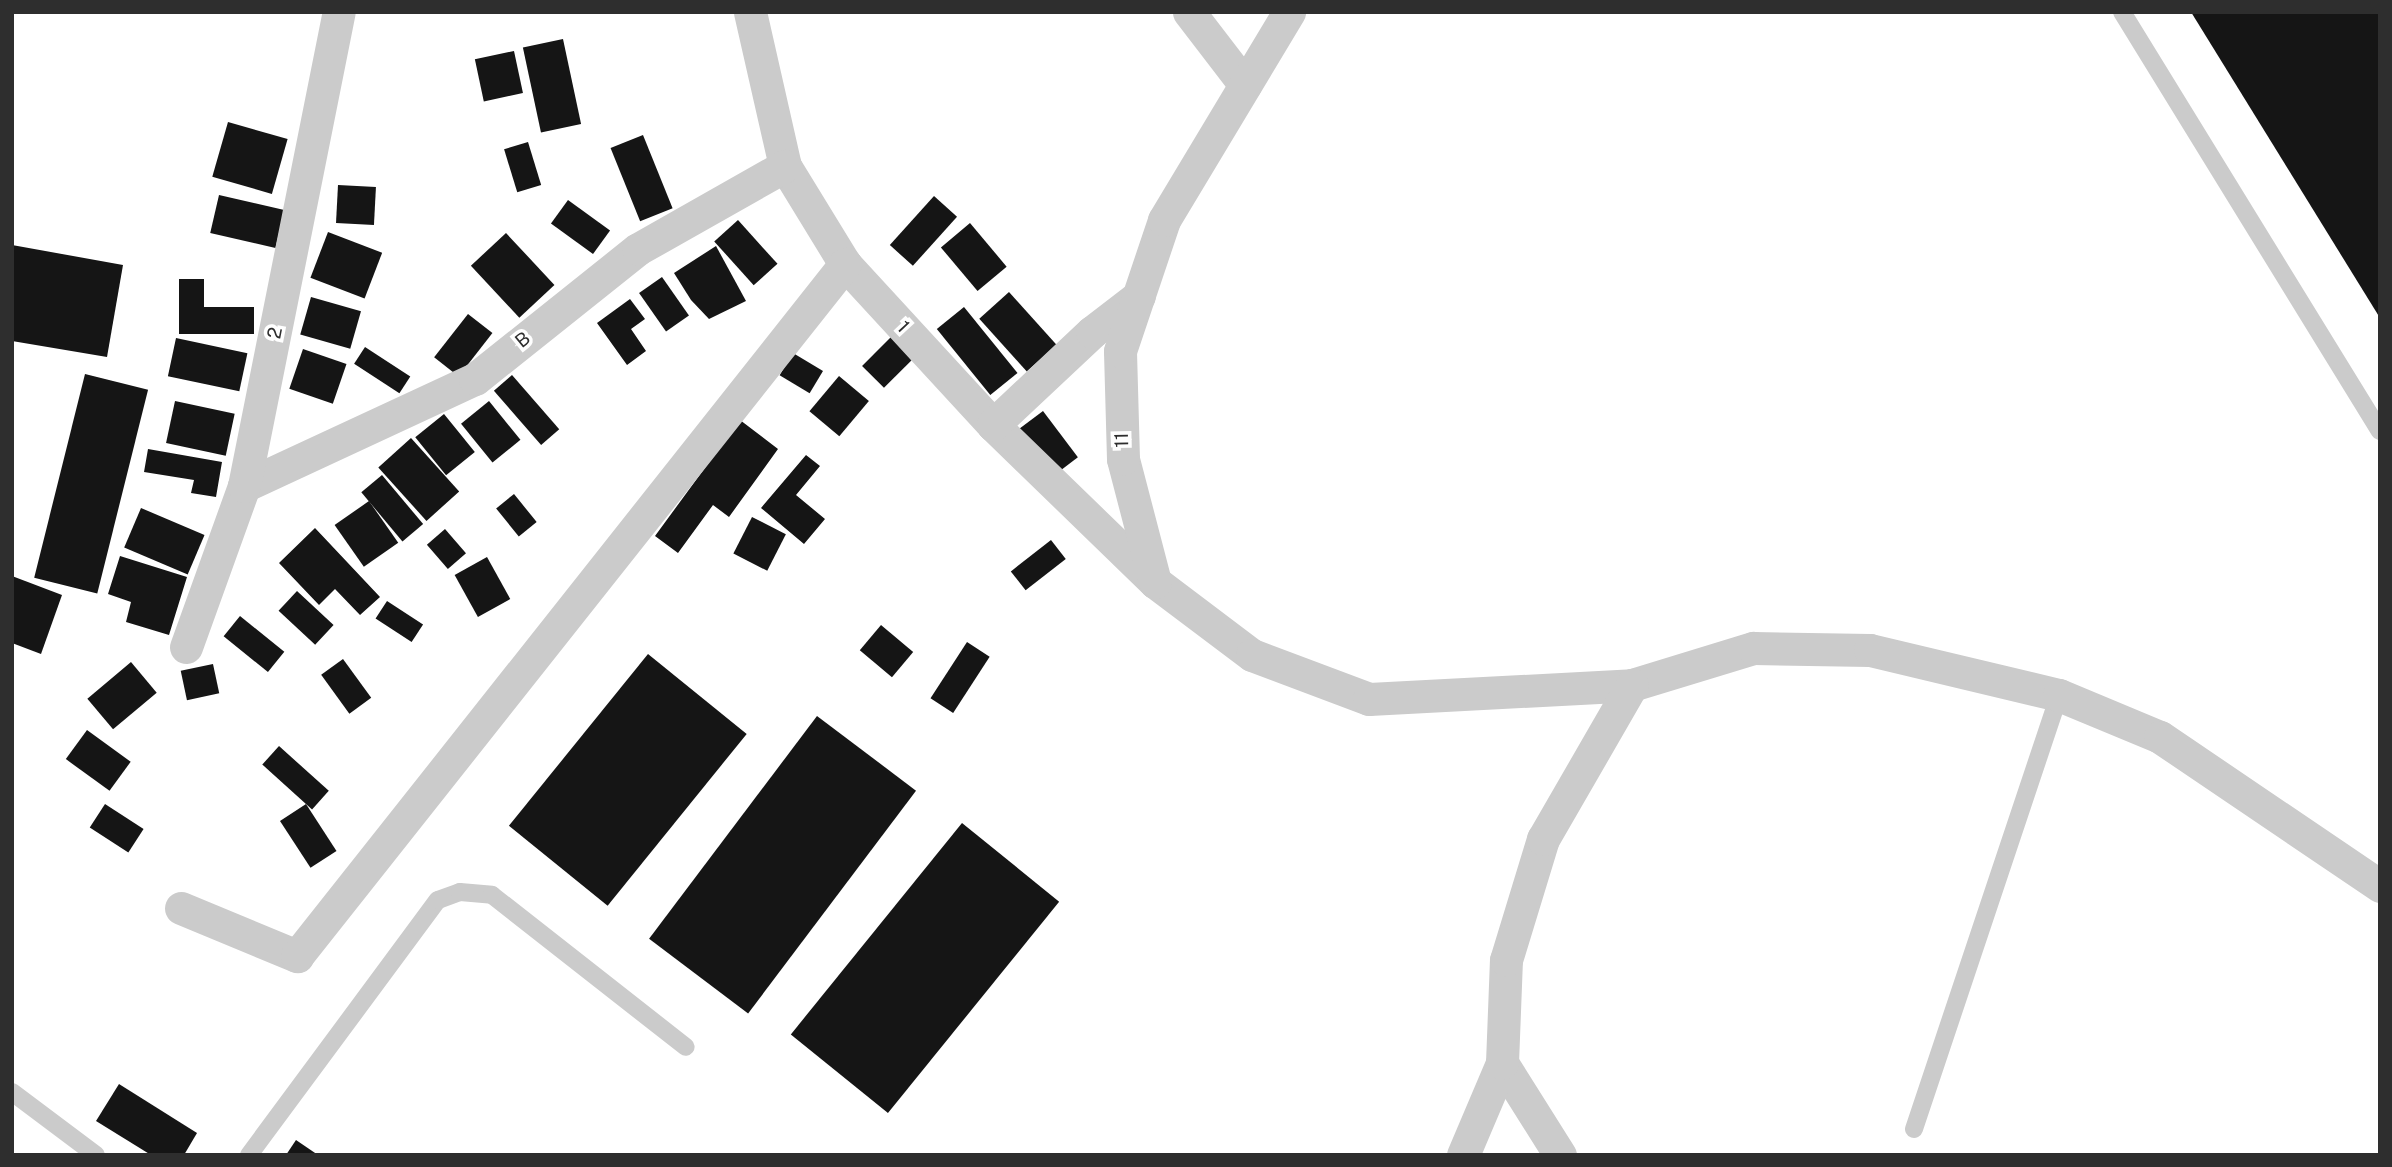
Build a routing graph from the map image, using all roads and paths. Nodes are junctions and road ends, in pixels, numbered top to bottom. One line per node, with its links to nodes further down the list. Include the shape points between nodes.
1 (338, 12): 12 (street, 2)
2 (750, 12): 7 (street, 1)
3 (1189, 12): 6 (street)
4 (1289, 12): 6 (street, 11)
5 (2122, 12): 11 (lane)
6 (1245, 85): 9 (street, 11, via 1164,220)
7 (785, 166): 8 (street, 1); 12 (street, B, via 638,248 475,379)
8 (845, 264): 10 (street, 1); 18 (street, via 297,956)
9 (1139, 296): 10 (street, via 1092,332); 13 (street, 11, via 1120,351 1123,458)
10 (993, 425): 13 (street, 1)
11 (2380, 431)
12 (244, 486): 14 (street, 2)
13 (1155, 582): 15 (street, 1, via 1252,655 1369,699)
14 (186, 647)
15 (1632, 685): 16 (street, 1, via 1752,648 1857,650); 20 (street, via 1543,839 1506,960)
16 (2059, 695): 17 (street, 1, via 2160,737); 22 (lane)
17 (2380, 886)
18 (181, 908)
19 (686, 1046): 24 (lane, via 492,895 460,892 438,900)
20 (1502, 1063): 25 (street); 26 (street)
21 (12, 1092): 23 (lane)
22 (1914, 1129)
23 (96, 1155)
24 (249, 1155)
25 (1462, 1155)
26 (1560, 1155)

